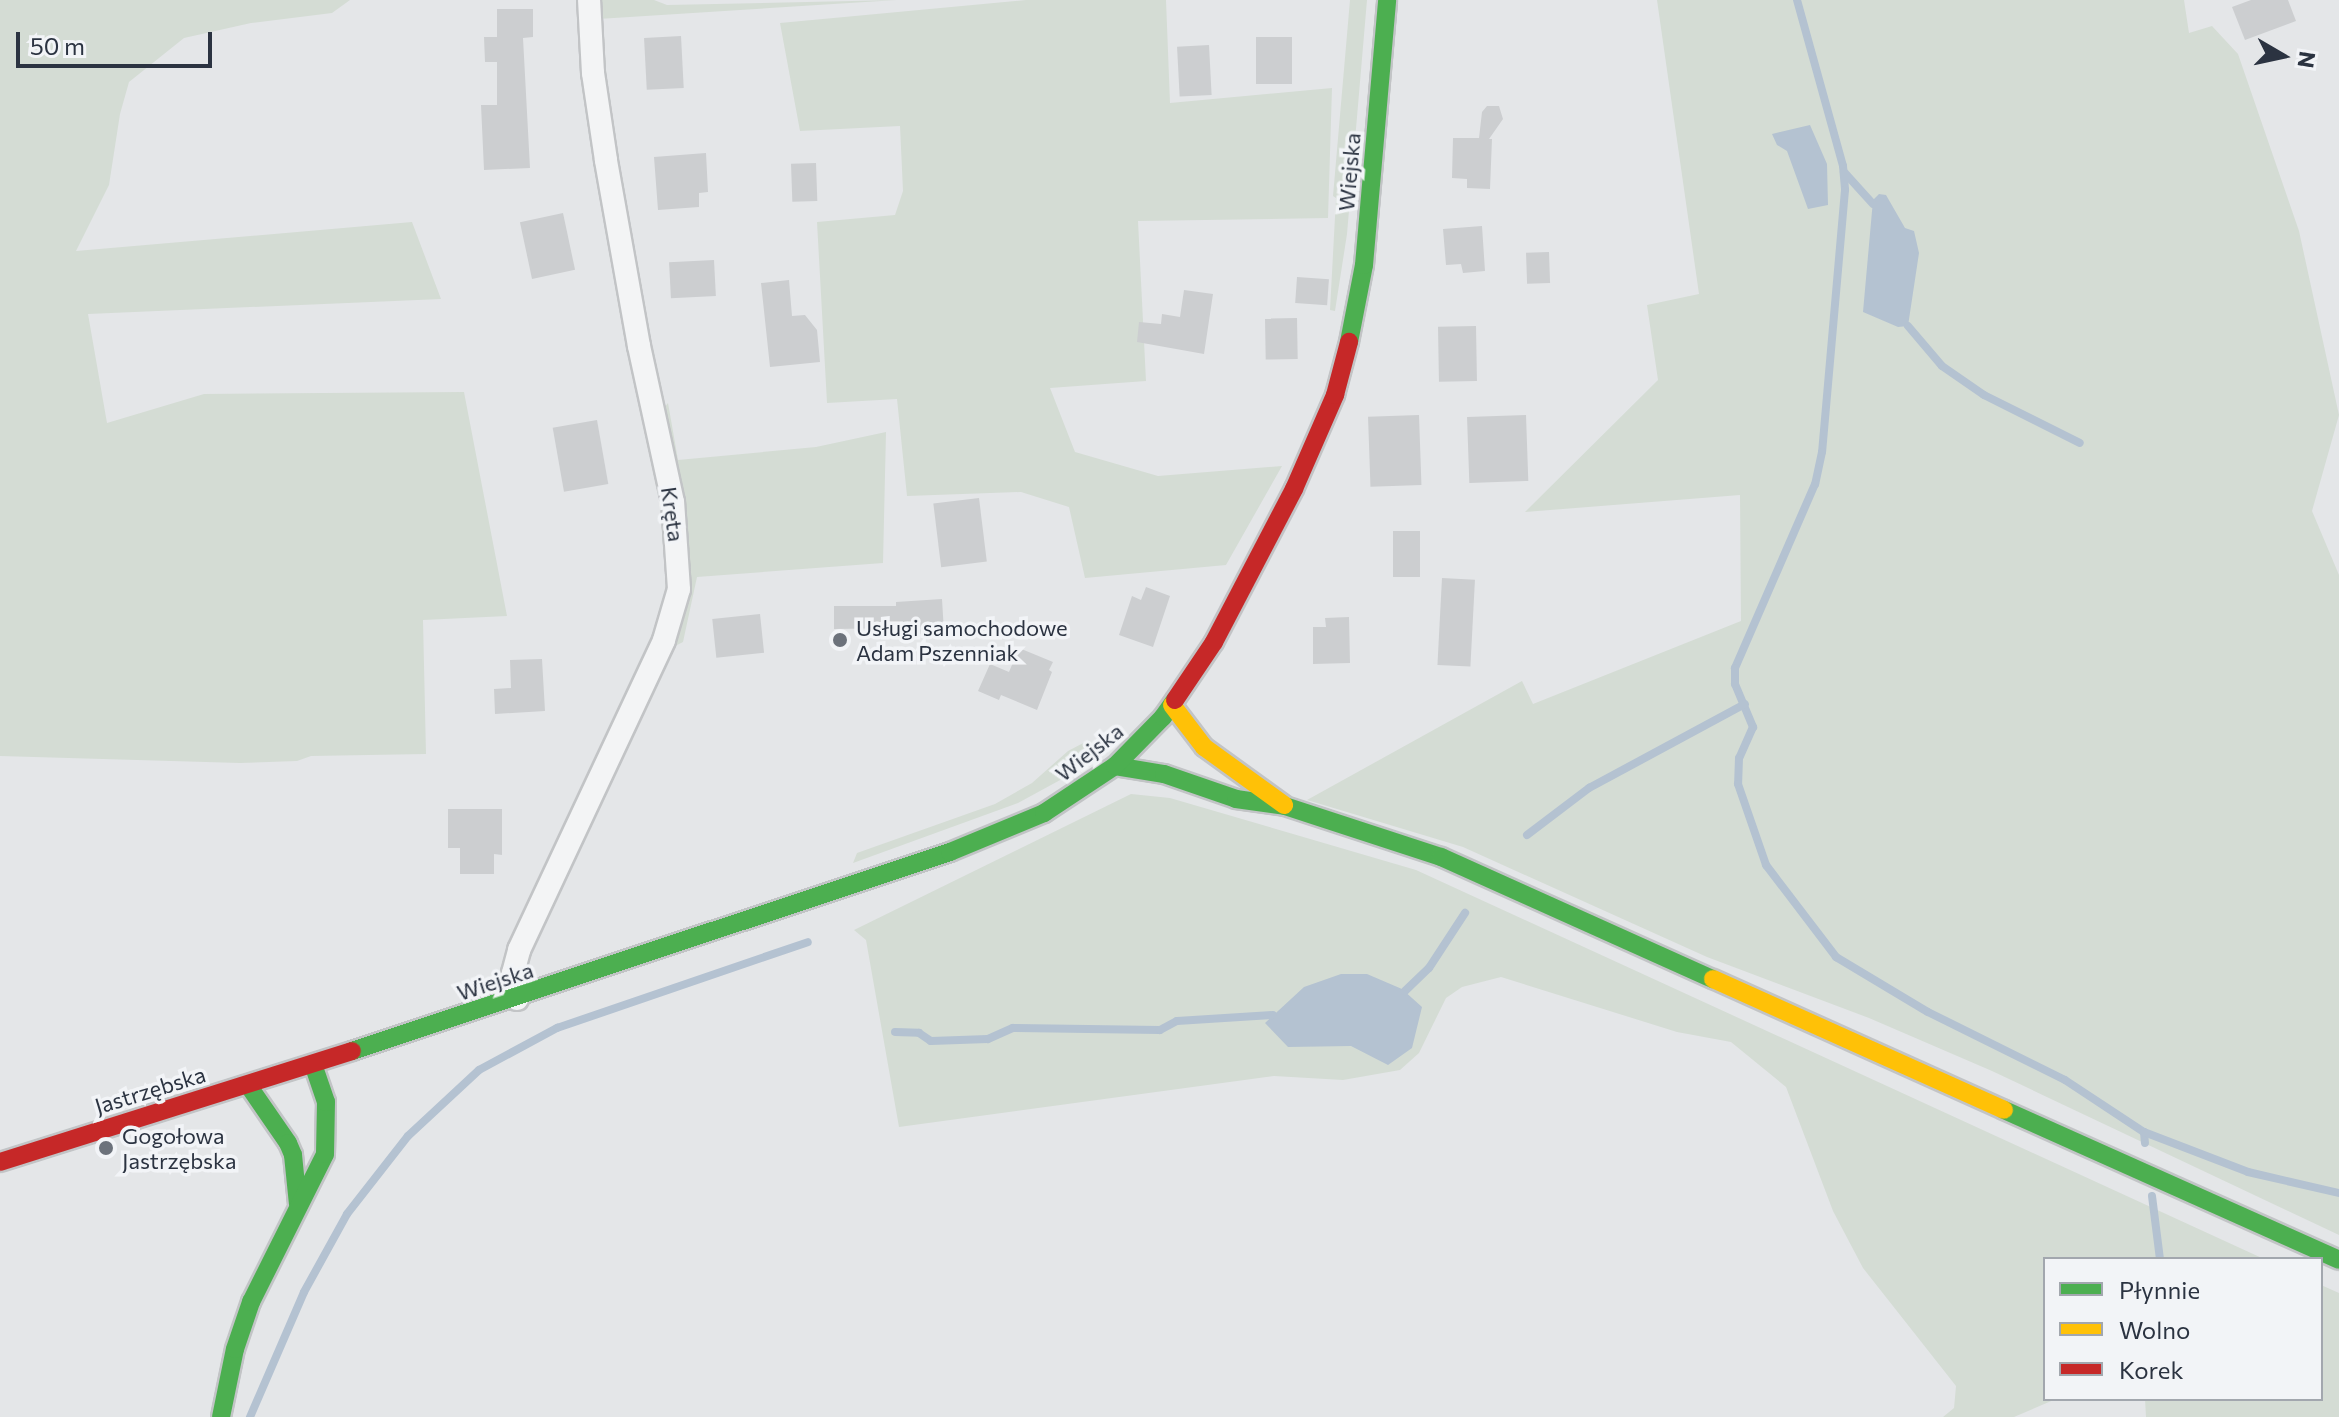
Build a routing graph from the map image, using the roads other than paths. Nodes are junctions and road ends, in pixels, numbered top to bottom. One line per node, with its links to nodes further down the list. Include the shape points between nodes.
1 (589, 0): 6 (street, Kręta, via 606,160 673,502 679,589 664,640 519,950 513,973)
2 (1387, 0): 3 (street, Wiejska, via 1364,265 1339,385 1264,550)
3 (1172, 705): 4 (street, Wiejska); 5 (street, via 1204,747)
4 (1115, 766): 5 (street, via 1164,774 1236,799); 6 (street, Wiejska, via 1044,813 988,838)
5 (1285, 806): 11 (street, via 1441,857)
6 (517, 999): 7 (street, Wiejska)
7 (313, 1064): 8 (street, Jastrzębska); 10 (street, via 326,1102 325,1154)
8 (248, 1085): 9 (street, Jastrzębska); 10 (street, via 288,1143)
9 (0, 1162)
10 (298, 1204): 12 (street, via 251,1302)
11 (2339, 1260)
12 (221, 1417)

